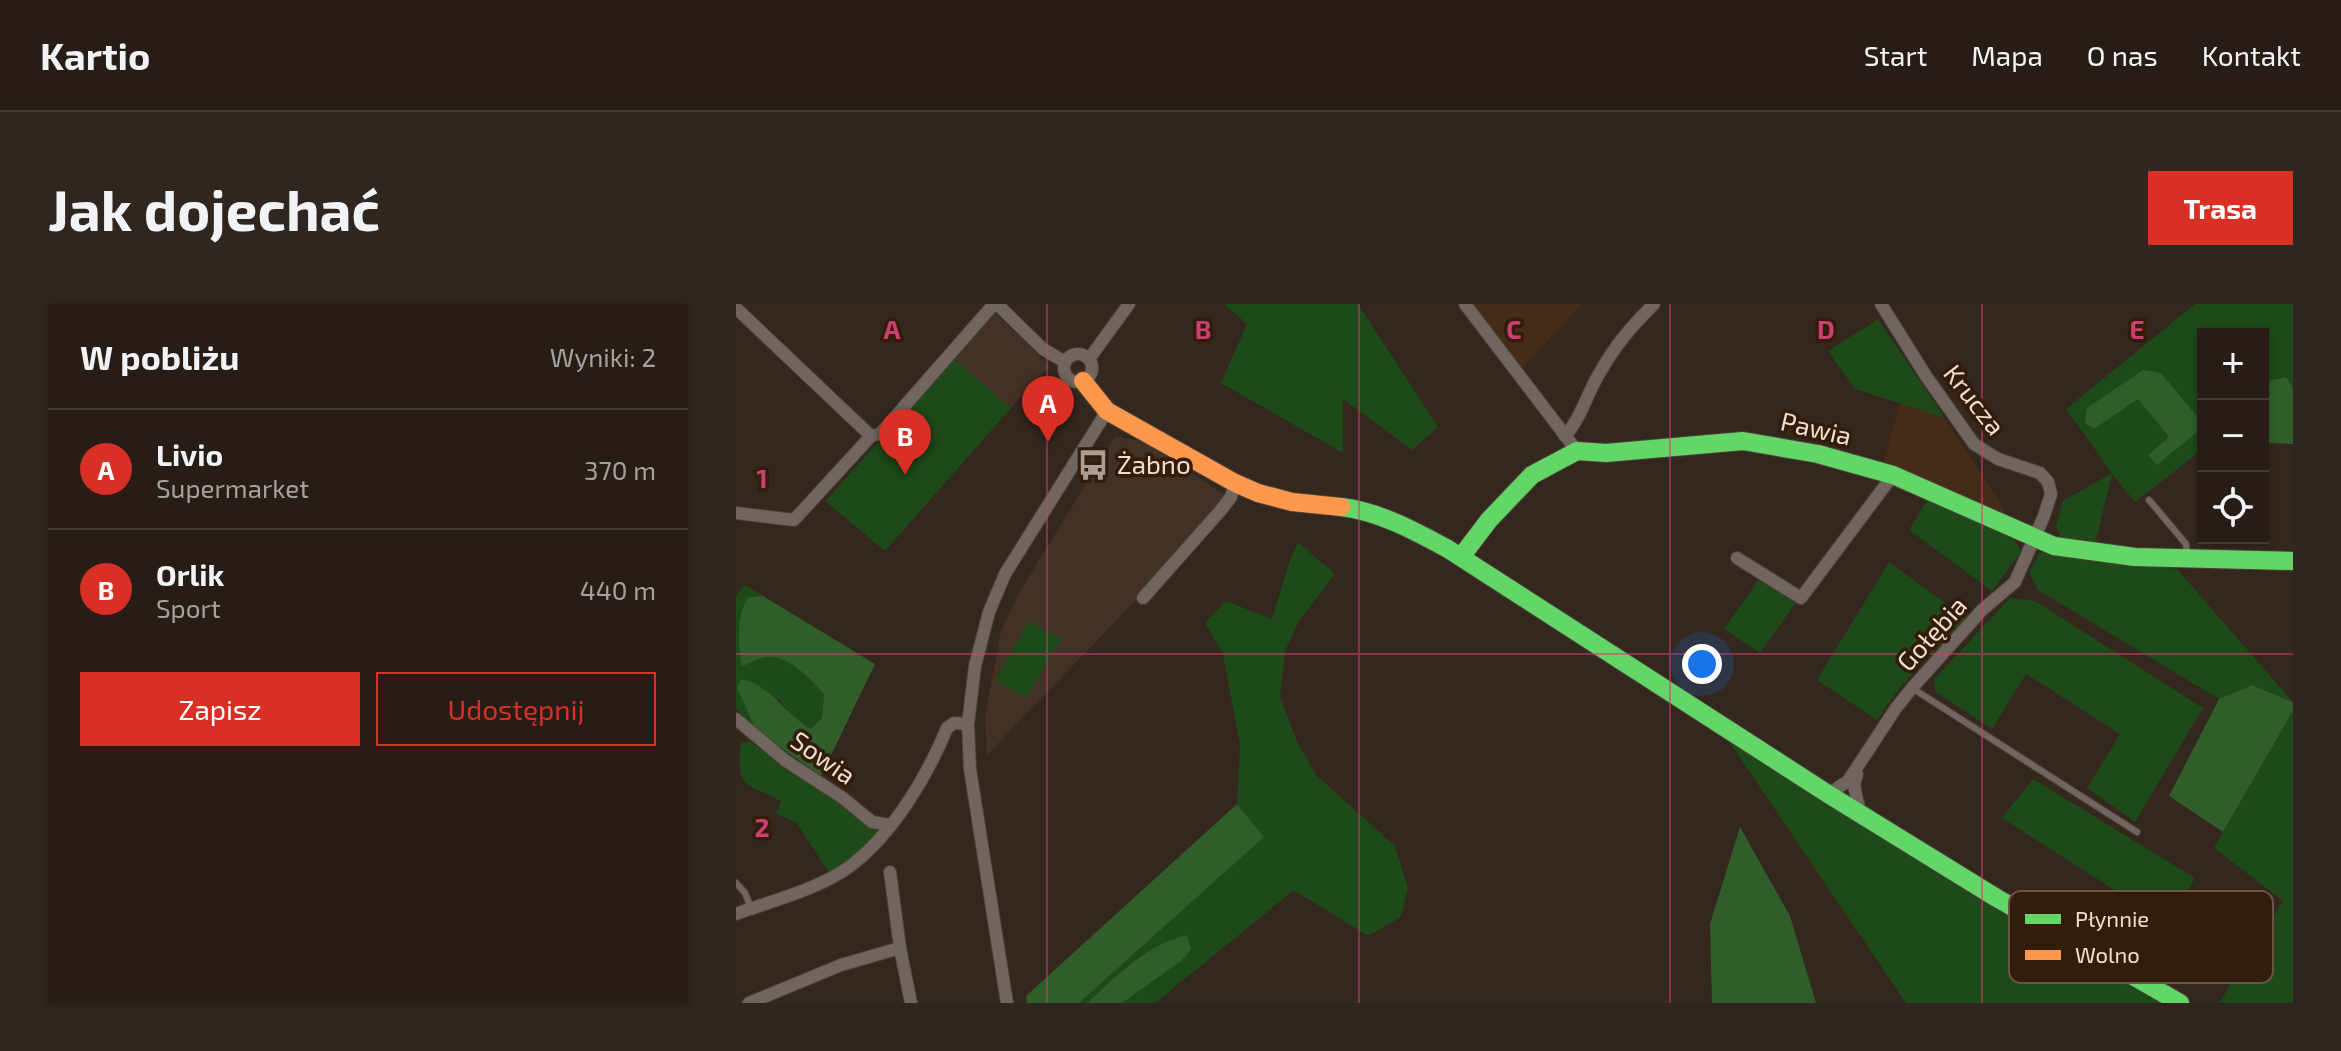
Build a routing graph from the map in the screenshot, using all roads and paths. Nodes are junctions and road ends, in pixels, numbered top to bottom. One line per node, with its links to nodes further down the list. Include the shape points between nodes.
1 (996, 304): 8 (street, via 1043,349); 11 (street, via 880,434)
2 (1129, 304): 7 (street)
3 (1465, 304): 12 (street)
4 (1654, 304): 12 (street, via 1618,342 1597,376)
5 (1881, 304): 17 (street, Krucza, via 1974,444 1998,459 2035,470 2048,482 2051,501)
6 (736, 308): 11 (street)
7 (1089, 359): 8 (street, via 1076,354); 9 (street, via 1092,371)
8 (1065, 362): 9 (street, via 1067,378)
9 (1083, 381): 10 (street)
10 (1107, 411): 14 (street); 25 (street, via 994,598 981,638)
11 (871, 436): 16 (street, via 794,520)
12 (1571, 444): 13 (street, Pawia, via 1606,453 1743,441 1803,450); 18 (street, Pawia, via 1532,475)
13 (1893, 475): 17 (street, Pawia); 19 (street, via 1801,598)
14 (1235, 483): 18 (street, via 1292,502 1382,517); 22 (street, via 1221,510)
15 (2149, 500): 20 (lane, via 2186,544)
16 (736, 513)
17 (2034, 538): 20 (street, Pawia, via 2080,551); 23 (street, Gołębia, via 2015,582 1982,610)
18 (1461, 557): 27 (street)
19 (1737, 558)
20 (2187, 560): 21 (street, Pawia)
21 (2293, 561)
22 (1143, 598)
23 (1912, 688): 26 (street, Gołębia); 30 (lane)
24 (736, 719): 29 (street, Sowia, via 872,822)
25 (968, 724): 29 (street, via 947,728 919,784); 40 (street, via 970,769)
26 (1861, 761): 27 (street, Gołębia, via 1848,781); 28 (street, Gołębia, via 1854,785)
27 (1828, 794): 28 (street)
28 (1860, 813): 33 (street)
29 (889, 825): 34 (street, via 848,868)
30 (2137, 832)
31 (890, 872): 36 (street)
32 (736, 883): 34 (lane)
33 (2009, 905)
34 (751, 908): 35 (street)
35 (736, 914)
36 (900, 948): 38 (street, via 841,965); 39 (street)
37 (2146, 983): 41 (street)
38 (749, 1003)
39 (911, 1003)
40 (1007, 1003)
41 (2180, 1003)

